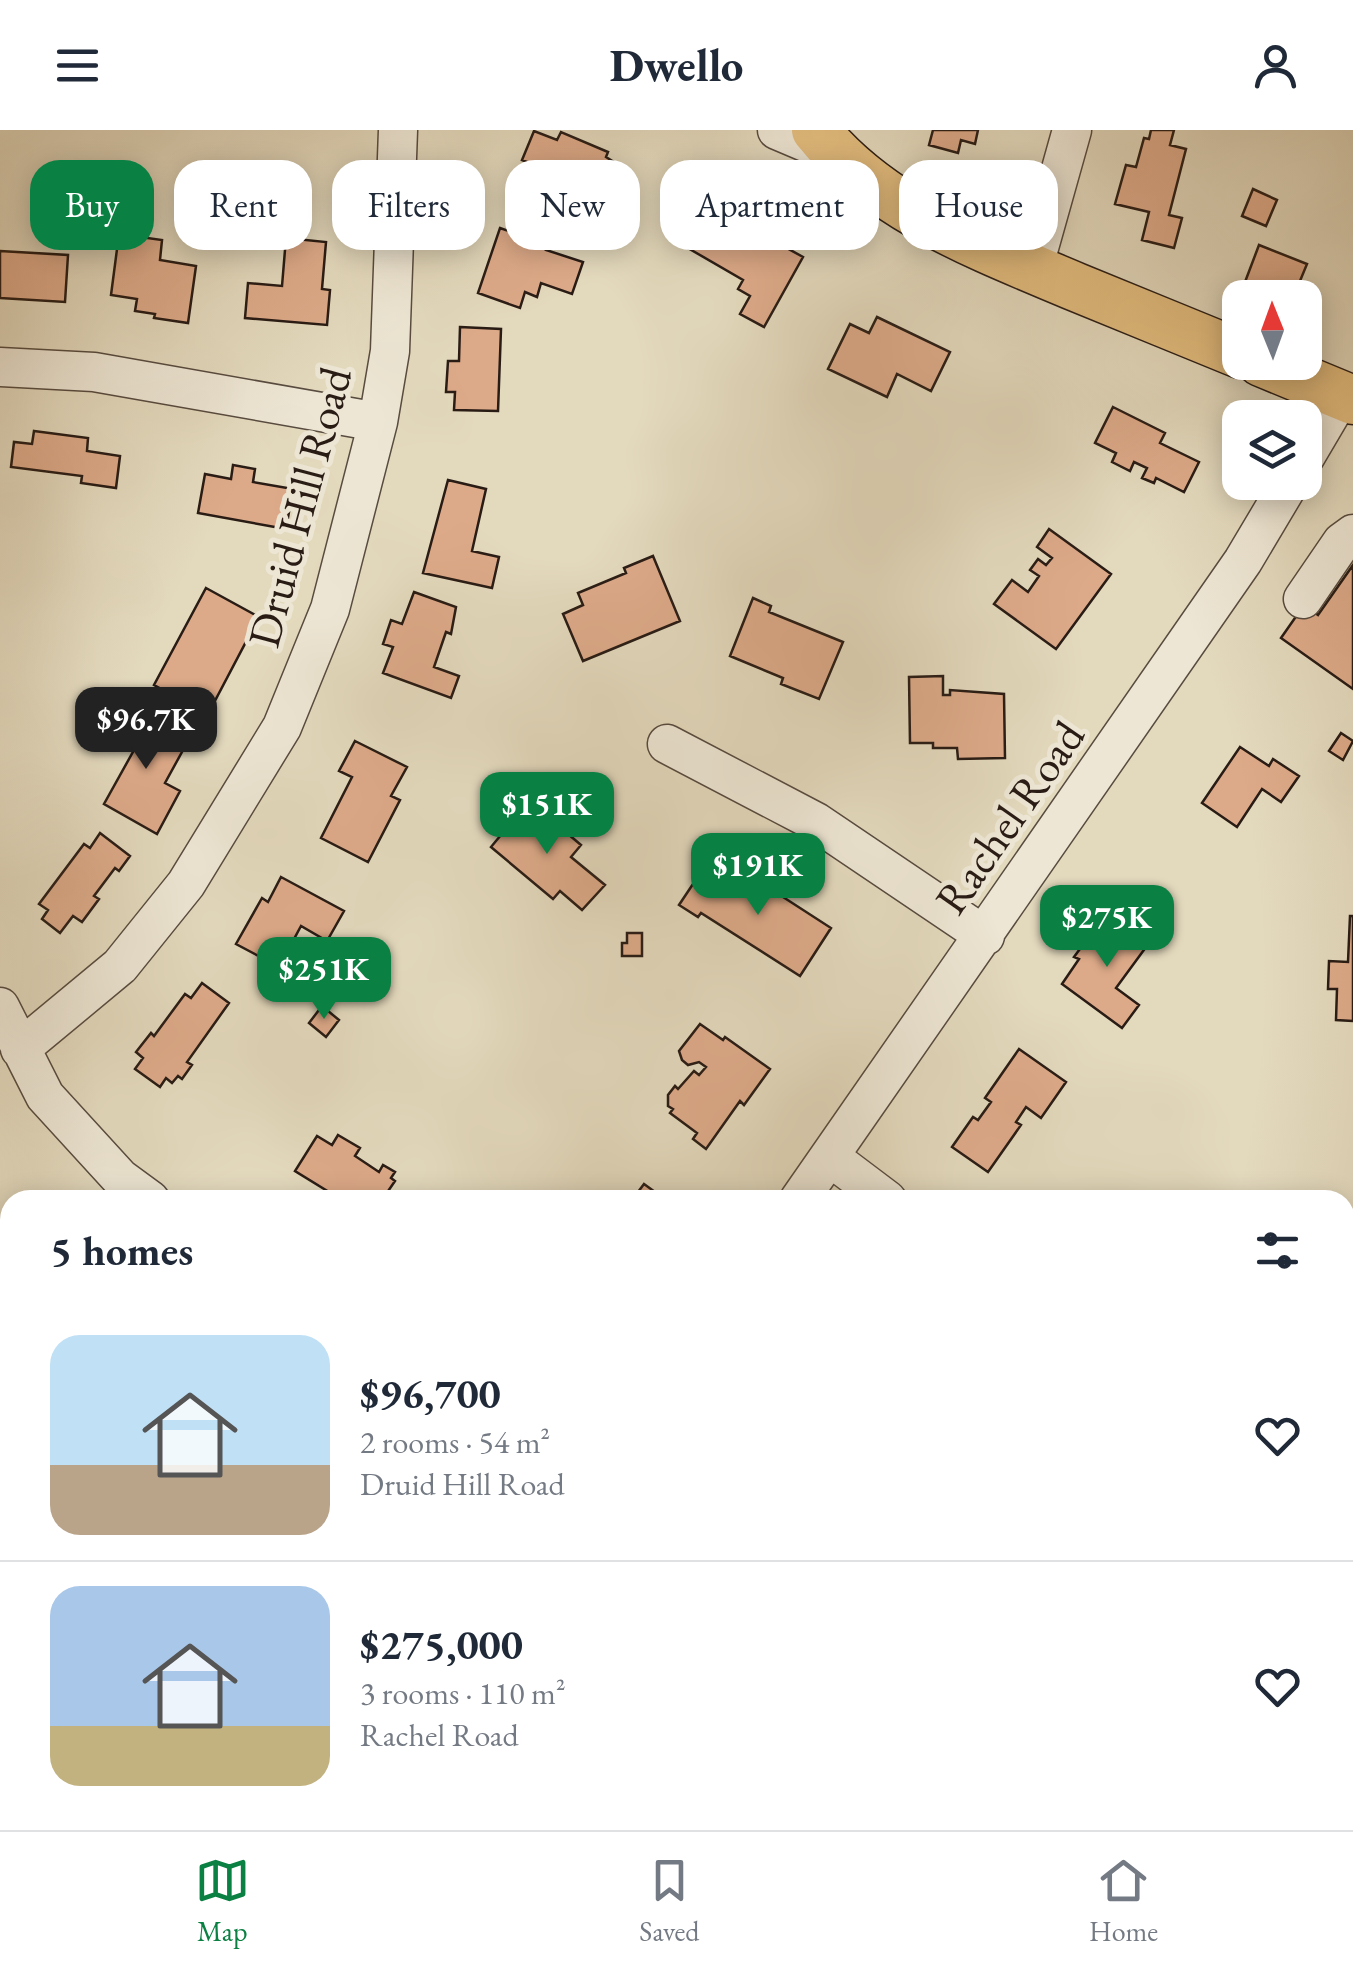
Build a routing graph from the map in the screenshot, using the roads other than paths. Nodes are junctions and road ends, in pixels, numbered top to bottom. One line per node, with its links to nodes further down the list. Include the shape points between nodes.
1 (398, 130): 10 (street, Druid Hill Road, via 390,351)
2 (777, 130): 4 (street)
3 (1072, 130): 5 (street)
4 (826, 143): 5 (main road, via 872,185 925,218)
5 (1033, 269): 6 (main road)
6 (1222, 347)
7 (0, 367): 10 (street, via 94,372)
8 (1304, 380): 9 (main road)
9 (1347, 398): 11 (street)
10 (378, 422): 18 (street, Druid Hill Road, via 330,609 282,727 186,884 120,966)
11 (1322, 433)
12 (1279, 500): 16 (street, Rachel Road)
13 (1353, 534): 14 (street)
14 (1303, 599)
15 (667, 744): 16 (street, via 816,822)
16 (985, 936): 19 (street, Rachel Road)
17 (0, 1007): 18 (street)
18 (20, 1049): 20 (street, via 72,1129)
19 (830, 1157): 21 (street, Rachel Road); 22 (street)
20 (136, 1190)
21 (805, 1190)
22 (875, 1190)

